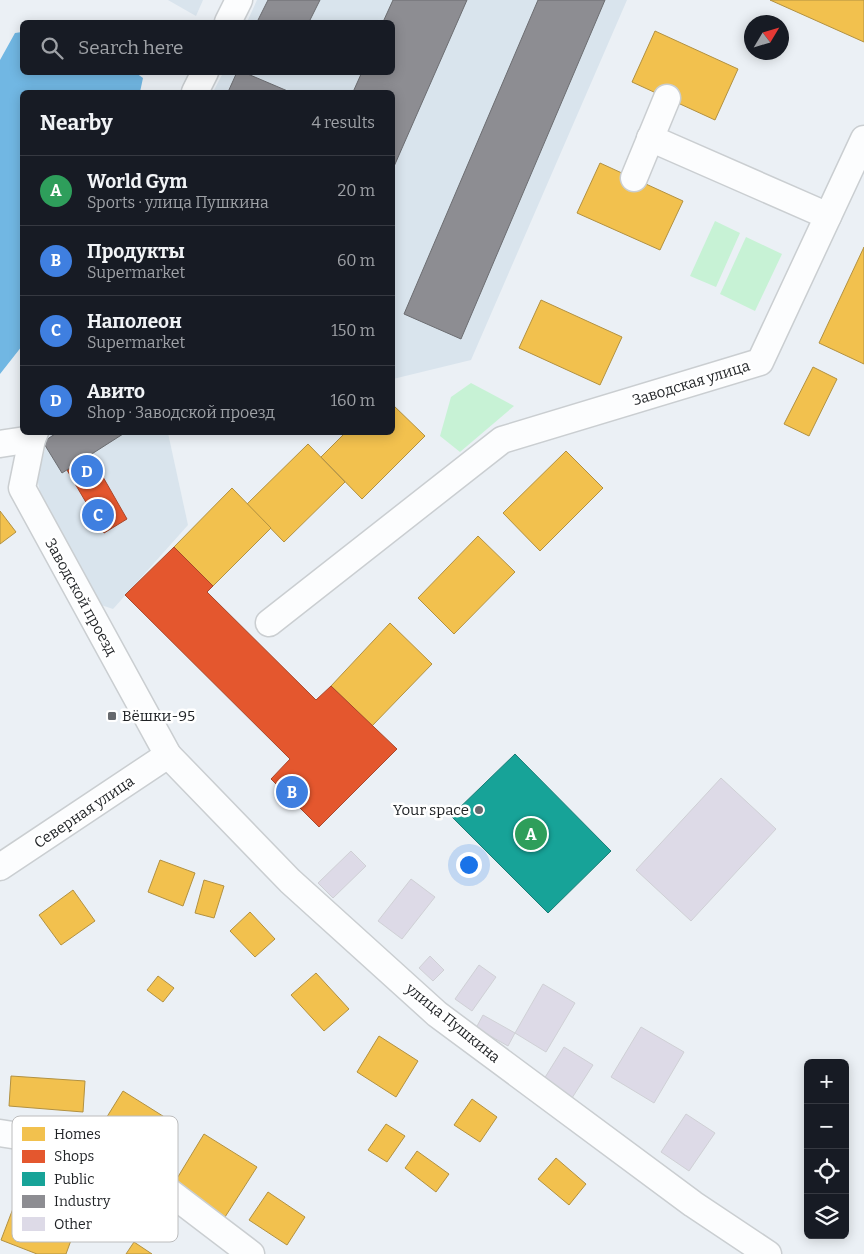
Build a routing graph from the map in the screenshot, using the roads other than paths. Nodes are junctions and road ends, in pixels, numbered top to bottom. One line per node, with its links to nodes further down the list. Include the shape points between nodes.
1 (239, 0): 2 (street)
2 (229, 20)
3 (203, 75): 4 (street)
4 (196, 90)
5 (667, 98): 6 (street)
6 (650, 138): 8 (street); 9 (street)
7 (864, 139): 9 (street, Заводская улица)
8 (634, 178)
9 (828, 216): 12 (street, Заводская улица, via 760,362 502,440)
10 (33, 436): 11 (street); 13 (street, Заводской проезд, via 22,488)
11 (0, 444)
12 (269, 623)
13 (168, 756): 14 (street, Северная улица); 17 (street, улица Пушкина, via 290,881 437,1014 694,1204)
14 (0, 867)
15 (178, 1198): 16 (street)
16 (251, 1254)
17 (768, 1254)

